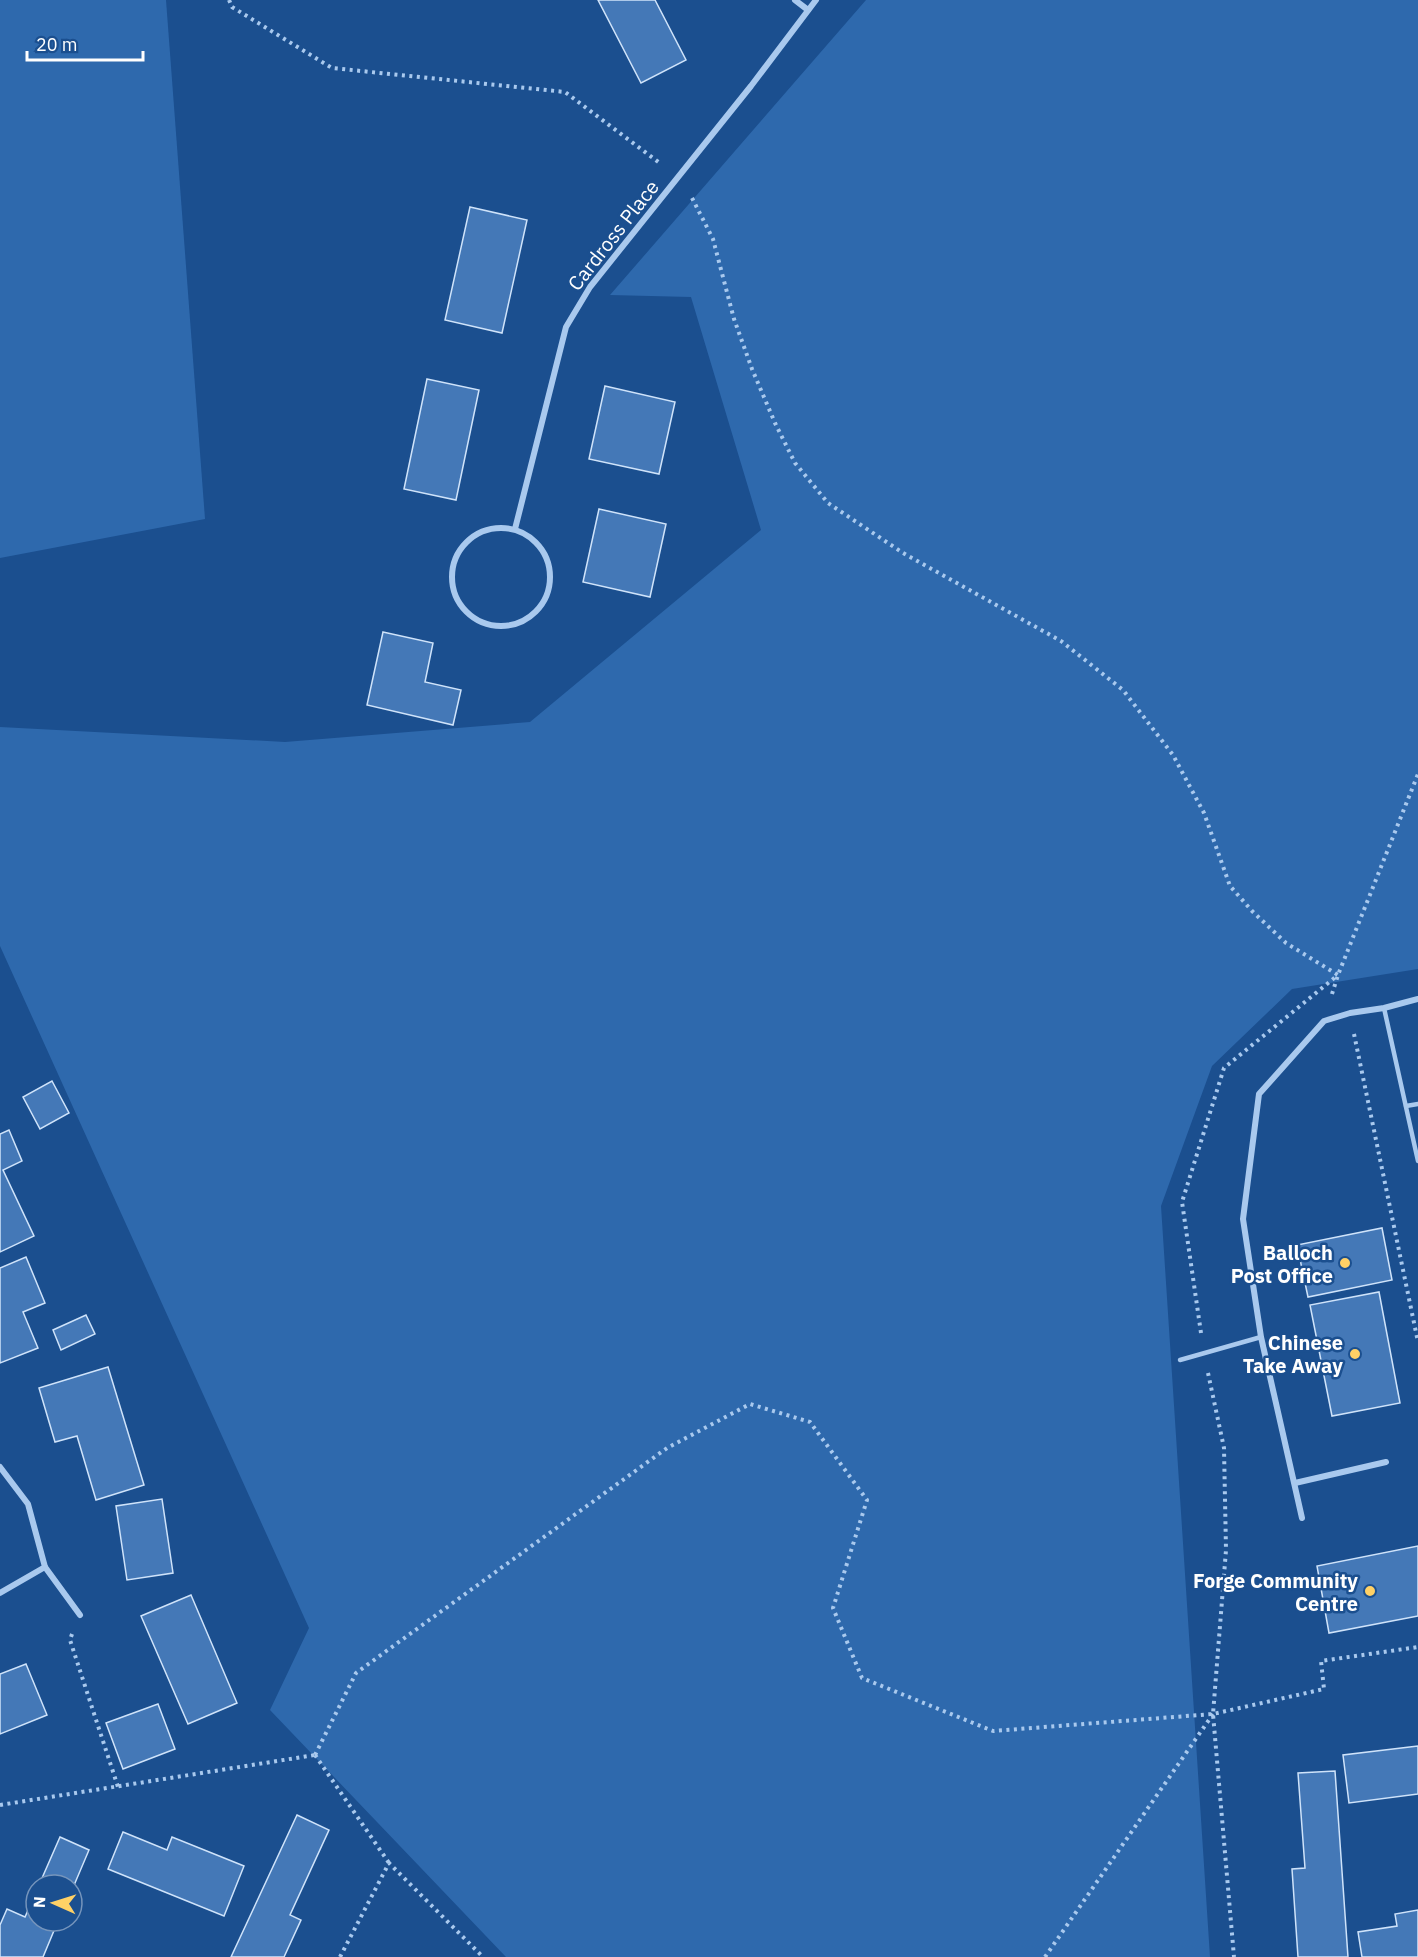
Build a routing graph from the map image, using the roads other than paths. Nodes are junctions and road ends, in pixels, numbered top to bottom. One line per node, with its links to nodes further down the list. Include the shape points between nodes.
1 (795, 0): 3 (street)
2 (816, 0): 3 (street, Cardross Place)
3 (808, 10): 4 (street, Cardross Place, via 590,288 567,327)
4 (515, 530): 4 (street, via 535,541 548,561 550,585 541,607 522,622 499,627 476,620 459,604 451,581 455,558 470,539 491,529)
5 (1418, 999): 6 (street)
6 (1384, 1008): 8 (lane); 10 (street, via 1324,1021 1259,1094 1243,1219)
7 (1418, 1104): 8 (lane)
8 (1406, 1106): 9 (lane)
9 (1418, 1161)
10 (1261, 1336): 11 (lane); 14 (street)
11 (1180, 1360)
12 (1386, 1462): 14 (street)
13 (0, 1467): 16 (street, via 28,1504)
14 (1295, 1483): 15 (street)
15 (1302, 1518)
16 (45, 1567): 17 (street); 18 (street)
17 (0, 1593)
18 (80, 1616)

